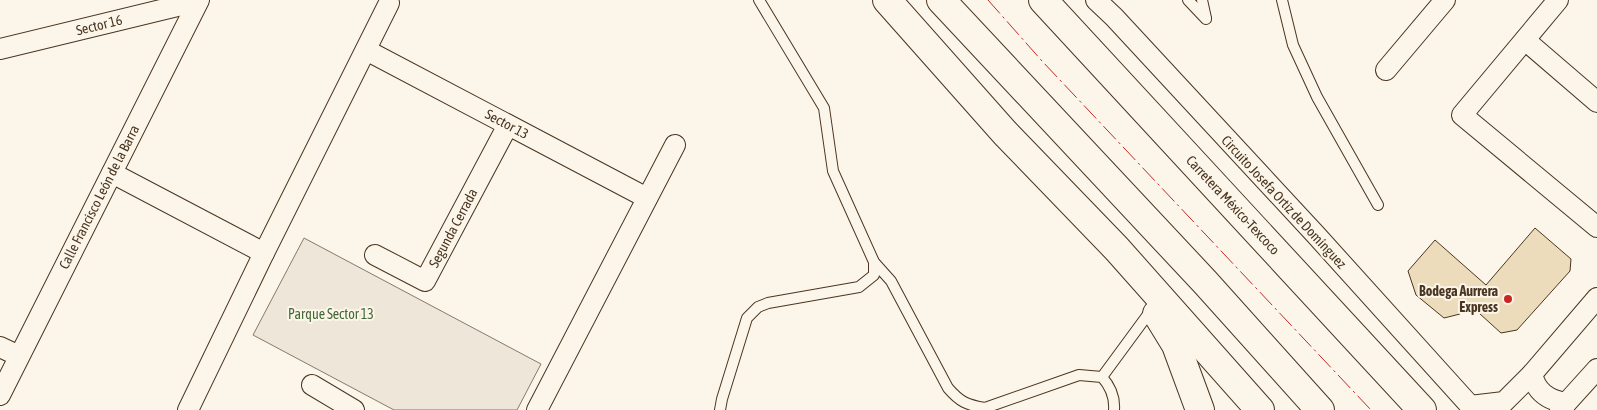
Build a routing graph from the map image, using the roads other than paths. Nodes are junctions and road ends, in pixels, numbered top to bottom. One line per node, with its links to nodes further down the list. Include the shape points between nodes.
1 (759, 0): 27 (lane, via 824,108 833,171)
2 (887, 0): 24 (main road, via 1005,133)
3 (941, 0): 46 (main road)
4 (1042, 0): 47 (main road, Carretera México-Texcoco)
5 (1096, 0): 38 (street, Circuito Josefa Ortiz de Domínguez)
6 (1188, 0): 7 (lane, via 1206,19)
7 (1202, 0)
8 (1282, 0): 22 (lane, via 1293,46 1317,97)
9 (1444, 0): 16 (street)
10 (1558, 0): 13 (street)
11 (199, 1): 14 (street, Sector 16); 20 (street, Calle Francisco León de la Barra)
12 (389, 3): 15 (street)
13 (1524, 40): 17 (street); 23 (street, via 1462,115)
14 (0, 49)
15 (366, 50): 18 (street, Sector 13); 25 (street)
16 (1386, 70)
17 (1597, 102)
18 (508, 125): 21 (street, Sector 13); 26 (street, Segunda Cerrada, via 425,281)
19 (675, 145): 21 (street)
20 (112, 172): 25 (street); 31 (street, Calle Francisco León de la Barra)
21 (647, 198): 41 (street)
22 (1378, 205)
23 (1597, 227)
24 (1117, 249): 29 (main road); 45 (main road)
25 (264, 253): 39 (street)
26 (375, 255)
27 (874, 262): 34 (lane, via 891,281 948,388 959,400 985,408 1079,375); 42 (lane, via 874,274 860,287 758,307 747,318)
28 (1596, 302): 33 (street, Circuito Josefa Ortiz de Domínguez)
29 (1153, 308): 34 (lane); 44 (main road, via 1176,345)
30 (0, 346): 31 (street)
31 (20, 356): 36 (street, Calle Francisco León de la Barra)
32 (1597, 369): 37 (street)
33 (1532, 374): 37 (street, via 1534,384); 38 (street, Circuito Josefa Ortiz de Domínguez, via 1504,402)
34 (1102, 377): 43 (lane, via 1111,386)
35 (312, 385): 40 (street)
36 (0, 395)
37 (1563, 407)
38 (1472, 408)
39 (188, 410)
40 (354, 410)
41 (537, 410)
42 (720, 410)
43 (1114, 410)
44 (1200, 410)
45 (1260, 410)
46 (1320, 410)
47 (1422, 410)

